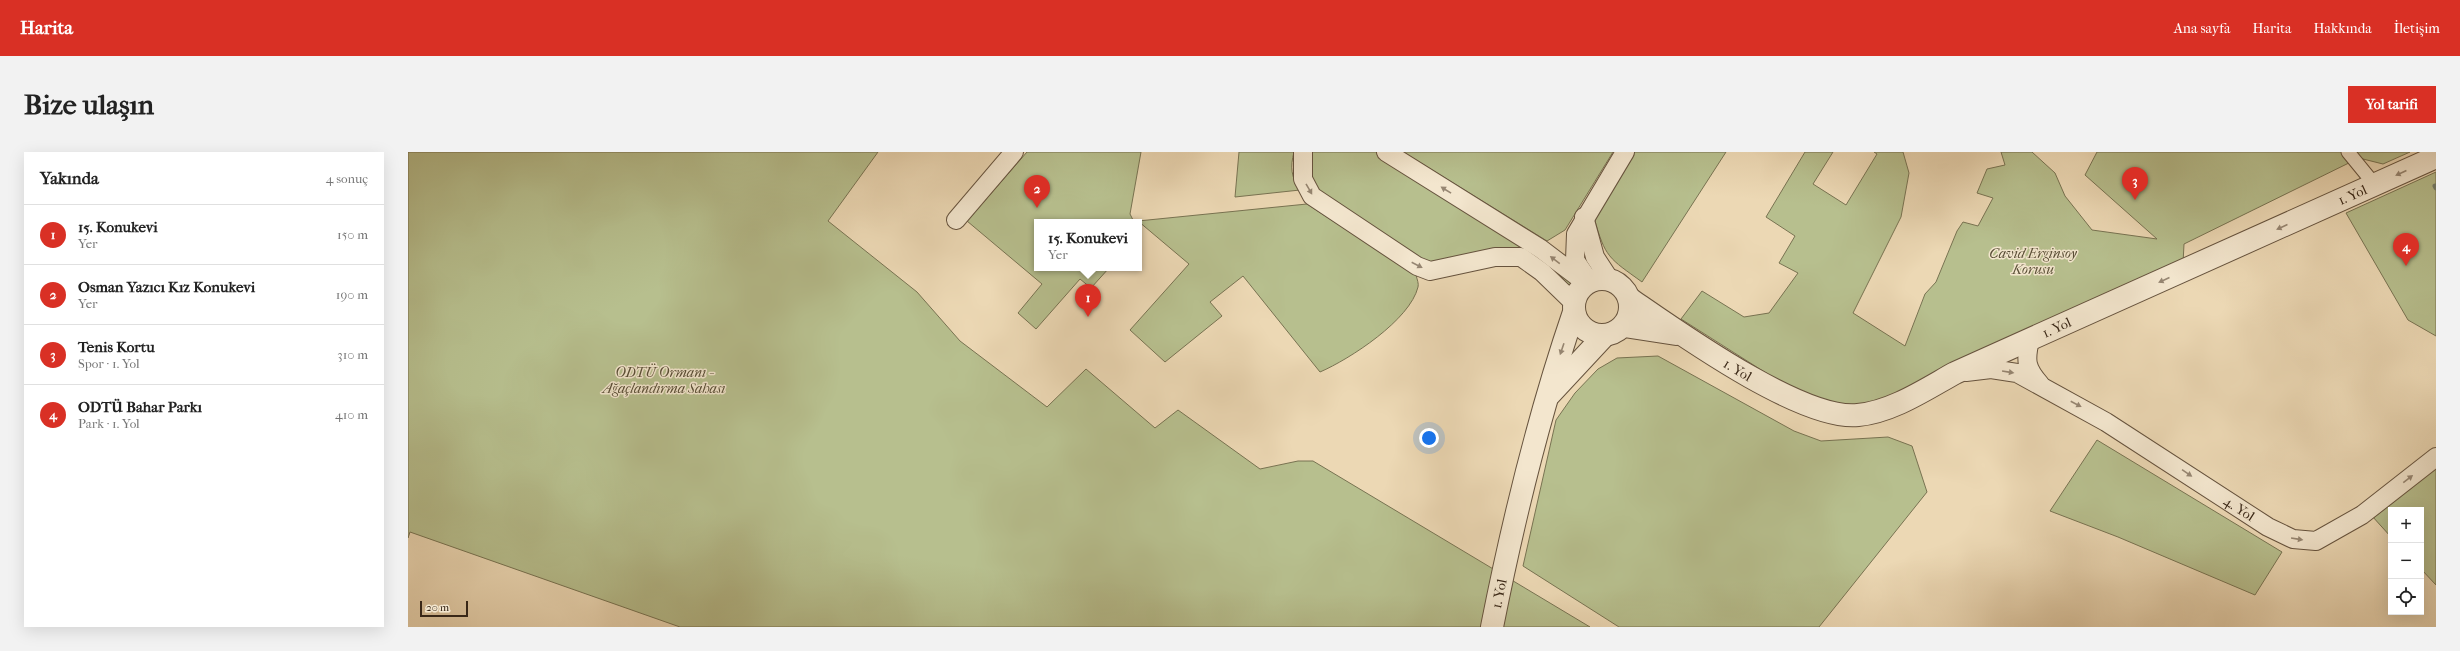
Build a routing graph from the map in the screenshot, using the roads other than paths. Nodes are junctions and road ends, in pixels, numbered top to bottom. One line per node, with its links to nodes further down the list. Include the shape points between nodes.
1 (1014, 152): 8 (street)
2 (1303, 152): 11 (street, one-way to 11, via 1303,179 1312,196 1417,266 1430,271 1495,257 1521,257 1542,272)
3 (1386, 152): 9 (street, one-way to 3)
4 (1625, 152): 9 (street, via 1584,217 1595,257)
5 (2348, 152): 7 (street)
6 (2436, 157): 7 (street, 1. Yol, one-way to 7)
7 (2375, 185): 15 (street, 1. Yol, one-way to 15)
8 (956, 220)
9 (1595, 282): 10 (street, via 1622,287); 11 (street, via 1576,296)
10 (1630, 299): 12 (street, via 1630,314); 13 (street, 1. Yol)
11 (1574, 308): 14 (street, via 1581,327); 18 (street, 1. Yol, one-way to 18)
12 (1624, 326): 13 (street); 14 (street, via 1611,335)
13 (1680, 334): 16 (street, 1. Yol, via 1810,408 1834,415 1858,415 1885,408)
14 (1604, 336): 18 (street)
15 (2030, 340): 16 (street, 1. Yol); 17 (street, 4. Yol, via 2026,356 2029,372)
16 (1955, 373): 17 (street, 4. Yol, one-way to 17, via 1991,369 2017,373)
17 (2042, 386): 19 (street, 4. Yol, one-way to 19, via 2106,422 2268,527 2293,539 2316,541 2356,519)
18 (1546, 398): 20 (street, 1. Yol, via 1501,580)
19 (2436, 457)
20 (1492, 627)

